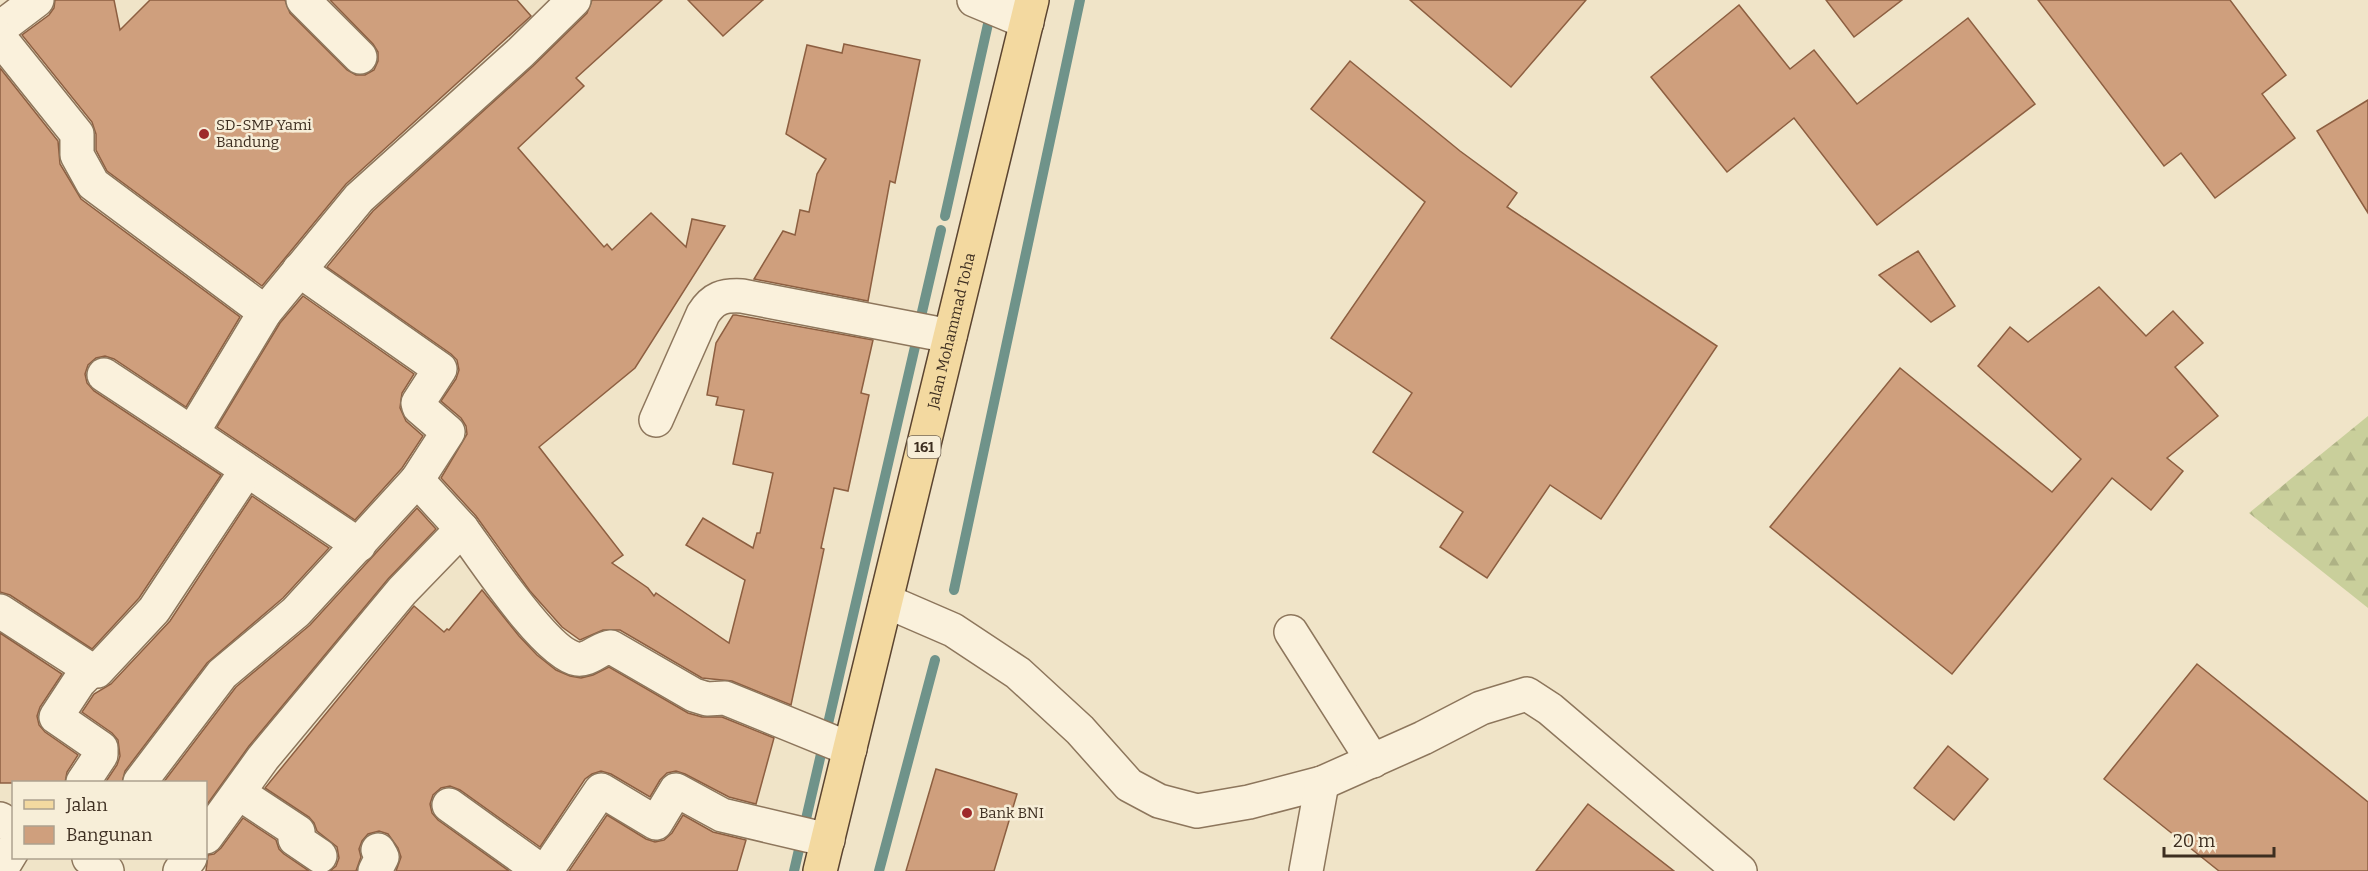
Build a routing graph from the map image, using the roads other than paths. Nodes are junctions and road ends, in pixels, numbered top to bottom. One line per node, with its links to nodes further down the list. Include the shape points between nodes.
1 (37, 0): 6 (street)
2 (303, 0): 8 (street)
3 (574, 0): 9 (street, via 359,198)
4 (974, 0): 5 (street)
5 (1029, 11): 11 (main road, Jalan Mohammad Toha / 161)
6 (0, 28)
7 (0, 38): 10 (street, via 77,134 77,155 93,184)
8 (360, 57)
9 (299, 270): 10 (street); 16 (street, via 440,369 418,403 448,432)
10 (265, 312): 14 (street)
11 (950, 336): 13 (street, via 742,296 719,297 704,314); 19 (main road, Jalan Mohammad Toha / 161)
12 (104, 375): 14 (street)
13 (656, 420)
14 (192, 433): 15 (street)
15 (246, 471): 18 (street); 22 (street, via 153,610 97,671)
16 (417, 480): 17 (street); 18 (street)
17 (462, 529): 23 (street, via 539,631 573,658 611,647 694,695 725,698); 28 (street, via 402,591 262,758)
18 (359, 545): 26 (street, via 296,612 222,674)
19 (886, 601): 23 (main road, Jalan Mohammad Toha / 161); 27 (street, via 953,630 1018,673 1080,730 1129,785 1159,801 1197,811)
20 (0, 611): 22 (street)
21 (1291, 632): 24 (street)
22 (91, 670): 25 (street, via 56,717 101,748)
23 (850, 749): 31 (main road, Jalan Mohammad Toha / 161)
24 (1373, 761): 27 (street); 43 (street, via 1481,708 1527,694 1550,709)
25 (84, 781)
26 (142, 781)
27 (1322, 783): 42 (street)
28 (239, 793): 30 (street); 33 (street, via 298,832 295,839)
29 (449, 805): 39 (street)
30 (207, 836)
31 (828, 840): 40 (street, via 722,815 676,790 656,823 601,790); 41 (main road, Jalan Mohammad Toha / 161)
32 (12, 851): 36 (street)
33 (320, 856)
34 (90, 859): 37 (street)
35 (189, 859): 38 (street)
36 (0, 871)
37 (107, 871)
38 (180, 871)
39 (541, 871)
40 (546, 871)
41 (820, 871)
42 (1306, 871)
43 (1740, 871)

